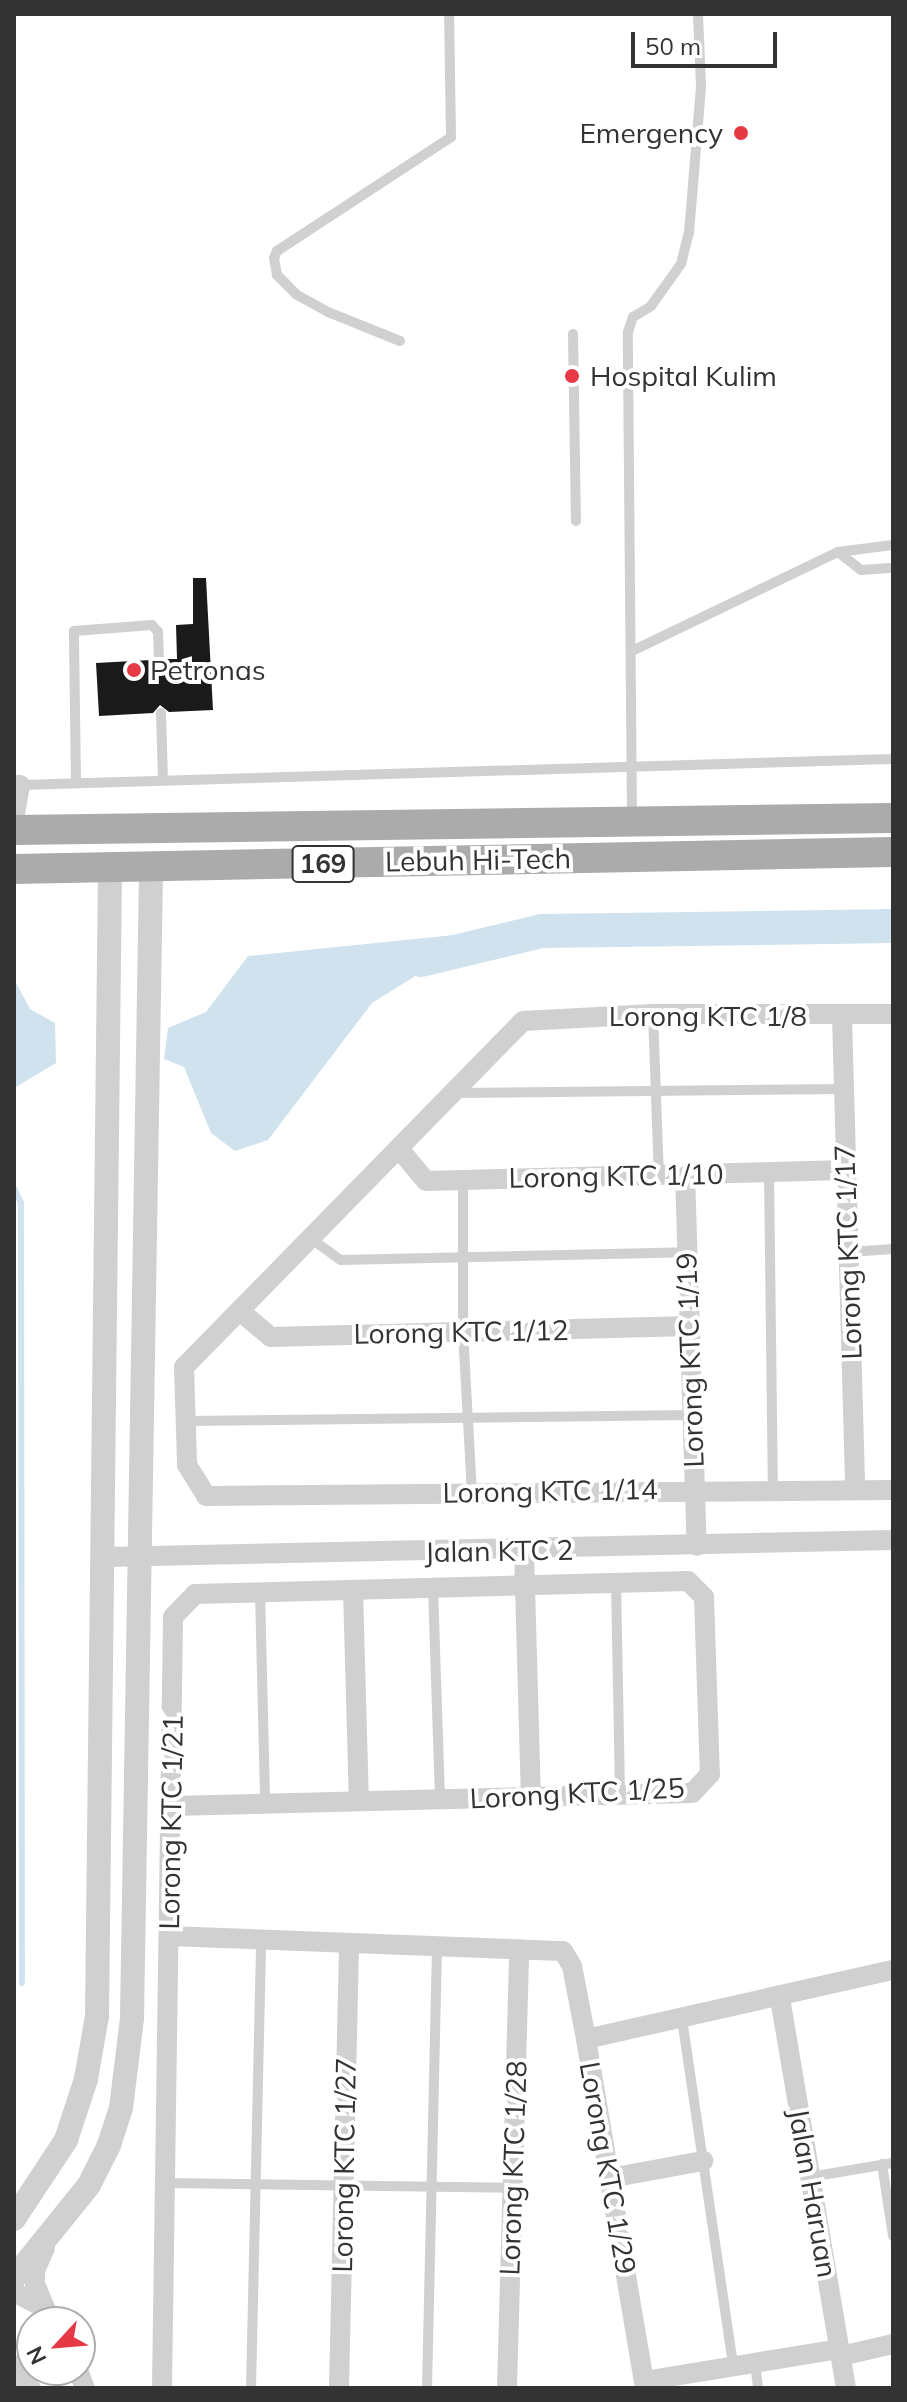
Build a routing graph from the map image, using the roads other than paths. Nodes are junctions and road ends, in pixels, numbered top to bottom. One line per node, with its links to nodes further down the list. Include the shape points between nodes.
1 (449, 14): 4 (lane, via 451,137 277,251 274,258 277,275 296,294)
2 (698, 14): 9 (lane, via 701,86 689,233 681,264 651,306 633,317 628,332)
3 (573, 334): 5 (lane)
4 (400, 341)
5 (576, 521)
6 (893, 545): 7 (lane)
7 (838, 552): 8 (lane, via 861,570); 9 (lane)
8 (893, 568)
9 (632, 651): 13 (lane)
10 (159, 660): 15 (lane, via 158,632 152,625 74,631)
11 (161, 713): 14 (lane)
12 (893, 759): 13 (lane)
13 (632, 766): 14 (lane); 17 (lane)
14 (163, 779): 15 (lane)
15 (76, 782): 16 (lane)
16 (17, 785): 19 (street)
17 (623, 816): 18 (main road, Lebuh Hi-Tech / 169, via 664,823); 20 (main road, Lebuh Hi-Tech / 169); 22 (main road)
18 (893, 818)
19 (14, 819)
20 (14, 830)
21 (893, 852): 22 (main road, Lebuh Hi-Tech / 169)
22 (631, 857): 24 (main road, Lebuh Hi-Tech / 169)
23 (110, 867): 24 (main road, Lebuh Hi-Tech / 169); 25 (main road, Lebuh Hi-Tech / 169); 57 (street)
24 (151, 867): 58 (street)
25 (14, 869)
26 (653, 1014): 28 (street, Lorong KTC 1/8); 30 (lane); 31 (street, Lorong KTC 1/8, via 523,1021)
27 (893, 1014): 28 (street, Lorong KTC 1/8)
28 (842, 1016): 29 (street, Lorong KTC 1/17)
29 (844, 1089): 30 (lane); 33 (street, Lorong KTC 1/17)
30 (654, 1092): 31 (lane); 36 (lane)
31 (455, 1093): 32 (street)
32 (400, 1150): 37 (street, Lorong KTC 1/10, via 426,1181); 38 (street)
33 (846, 1170): 34 (street, Lorong KTC 1/10); 41 (street, Lorong KTC 1/17)
34 (769, 1172): 35 (street, Lorong KTC 1/10); 50 (lane)
35 (685, 1174): 36 (street, Lorong KTC 1/10); 40 (street, Lorong KTC 1/19)
36 (659, 1175): 37 (street, Lorong KTC 1/10)
37 (463, 1180): 42 (lane)
38 (313, 1240): 42 (lane, via 341,1260); 43 (street)
39 (893, 1249): 41 (lane)
40 (687, 1252): 42 (lane); 44 (street, Lorong KTC 1/19)
41 (849, 1252): 51 (street, Lorong KTC 1/17)
42 (464, 1257): 45 (lane)
43 (241, 1312): 45 (street, Lorong KTC 1/12, via 271,1337); 48 (street, via 184,1367)
44 (689, 1326): 45 (street, Lorong KTC 1/12); 46 (street, Lorong KTC 1/19)
45 (463, 1332): 47 (lane)
46 (692, 1415): 47 (lane); 49 (street, Lorong KTC 1/19)
47 (470, 1418): 48 (lane); 53 (lane)
48 (186, 1421): 53 (street, Lorong KTC 1/14, via 187,1465 206,1496)
49 (694, 1489): 50 (street, Lorong KTC 1/14); 53 (street, Lorong KTC 1/14); 55 (street, Lorong KTC 1/19)
50 (773, 1489): 51 (street, Lorong KTC 1/14)
51 (855, 1489): 52 (street, Lorong KTC 1/14)
52 (893, 1490)
53 (472, 1492)
54 (893, 1540): 55 (street, Jalan KTC 2)
55 (697, 1546): 56 (street, Jalan KTC 2)
56 (524, 1550): 58 (street, Jalan KTC 2); 60 (street)
57 (104, 1557): 58 (street, Jalan KTC 2); 88 (street, via 97,2016 86,2079 66,2140)
58 (140, 1557): 90 (street, via 132,2018 121,2108 89,2185)
59 (616, 1583): 60 (street, Lorong KTC 1/25); 64 (lane); 64 (street, Lorong KTC 1/25, via 688,1581 704,1597 710,1774 692,1793)
60 (524, 1585): 61 (street, Lorong KTC 1/21); 65 (street)
61 (433, 1588): 62 (street, Lorong KTC 1/21); 66 (lane)
62 (353, 1590): 63 (street, Lorong KTC 1/21); 67 (street)
63 (260, 1592): 68 (lane); 69 (street, Lorong KTC 1/21, via 195,1594 173,1617)
64 (620, 1795): 65 (street, Lorong KTC 1/25)
65 (531, 1797): 66 (street, Lorong KTC 1/25)
66 (440, 1799): 67 (street, Lorong KTC 1/25)
67 (359, 1801): 68 (street, Lorong KTC 1/25)
68 (265, 1804): 69 (street, Lorong KTC 1/25)
69 (172, 1806): 70 (street, Lorong KTC 1/21)
70 (169, 1936): 71 (street); 83 (street, Lorong KTC 1/21)
71 (261, 1940): 72 (street); 84 (lane)
72 (349, 1943): 73 (street); 85 (street, Lorong KTC 1/27)
73 (437, 1946): 74 (street); 86 (lane)
74 (519, 1949): 78 (street, Lorong KTC 1/29, via 563,1951 572,1966); 87 (street, Lorong KTC 1/28)
75 (893, 1970): 76 (street)
76 (780, 1998): 77 (street); 81 (street, Jalan Haruan)
77 (682, 2019): 78 (street); 79 (lane)
78 (586, 2039): 82 (street, Lorong KTC 1/29)
79 (703, 2161): 82 (street); 99 (lane)
80 (888, 2163): 81 (lane); 89 (lane)
81 (810, 2177): 96 (street, Jalan Haruan)
82 (610, 2178): 100 (street, Lorong KTC 1/29)
83 (165, 2183): 84 (lane); 102 (street, Lorong KTC 1/21)
84 (254, 2184): 85 (lane); 104 (lane)
85 (344, 2185): 86 (lane); 105 (street, Lorong KTC 1/27)
86 (432, 2187): 87 (lane); 106 (lane)
87 (513, 2188): 107 (street, Lorong KTC 1/28)
88 (14, 2219)
89 (893, 2236)
90 (49, 2241): 91 (street); 94 (street, via 35,2270)
91 (14, 2278)
92 (14, 2292): 93 (street)
93 (34, 2306)
94 (44, 2306)
95 (893, 2344): 96 (street)
96 (840, 2352): 97 (street); 109 (street, Jalan Haruan)
97 (755, 2363): 99 (street); 108 (lane)
98 (14, 2365): 101 (street)
99 (733, 2366): 100 (street)
100 (644, 2384)
101 (31, 2388)
102 (162, 2388): 103 (lane)
103 (173, 2388)
104 (251, 2388)
105 (339, 2388)
106 (427, 2388)
107 (507, 2388)
108 (758, 2388)
109 (846, 2388)

